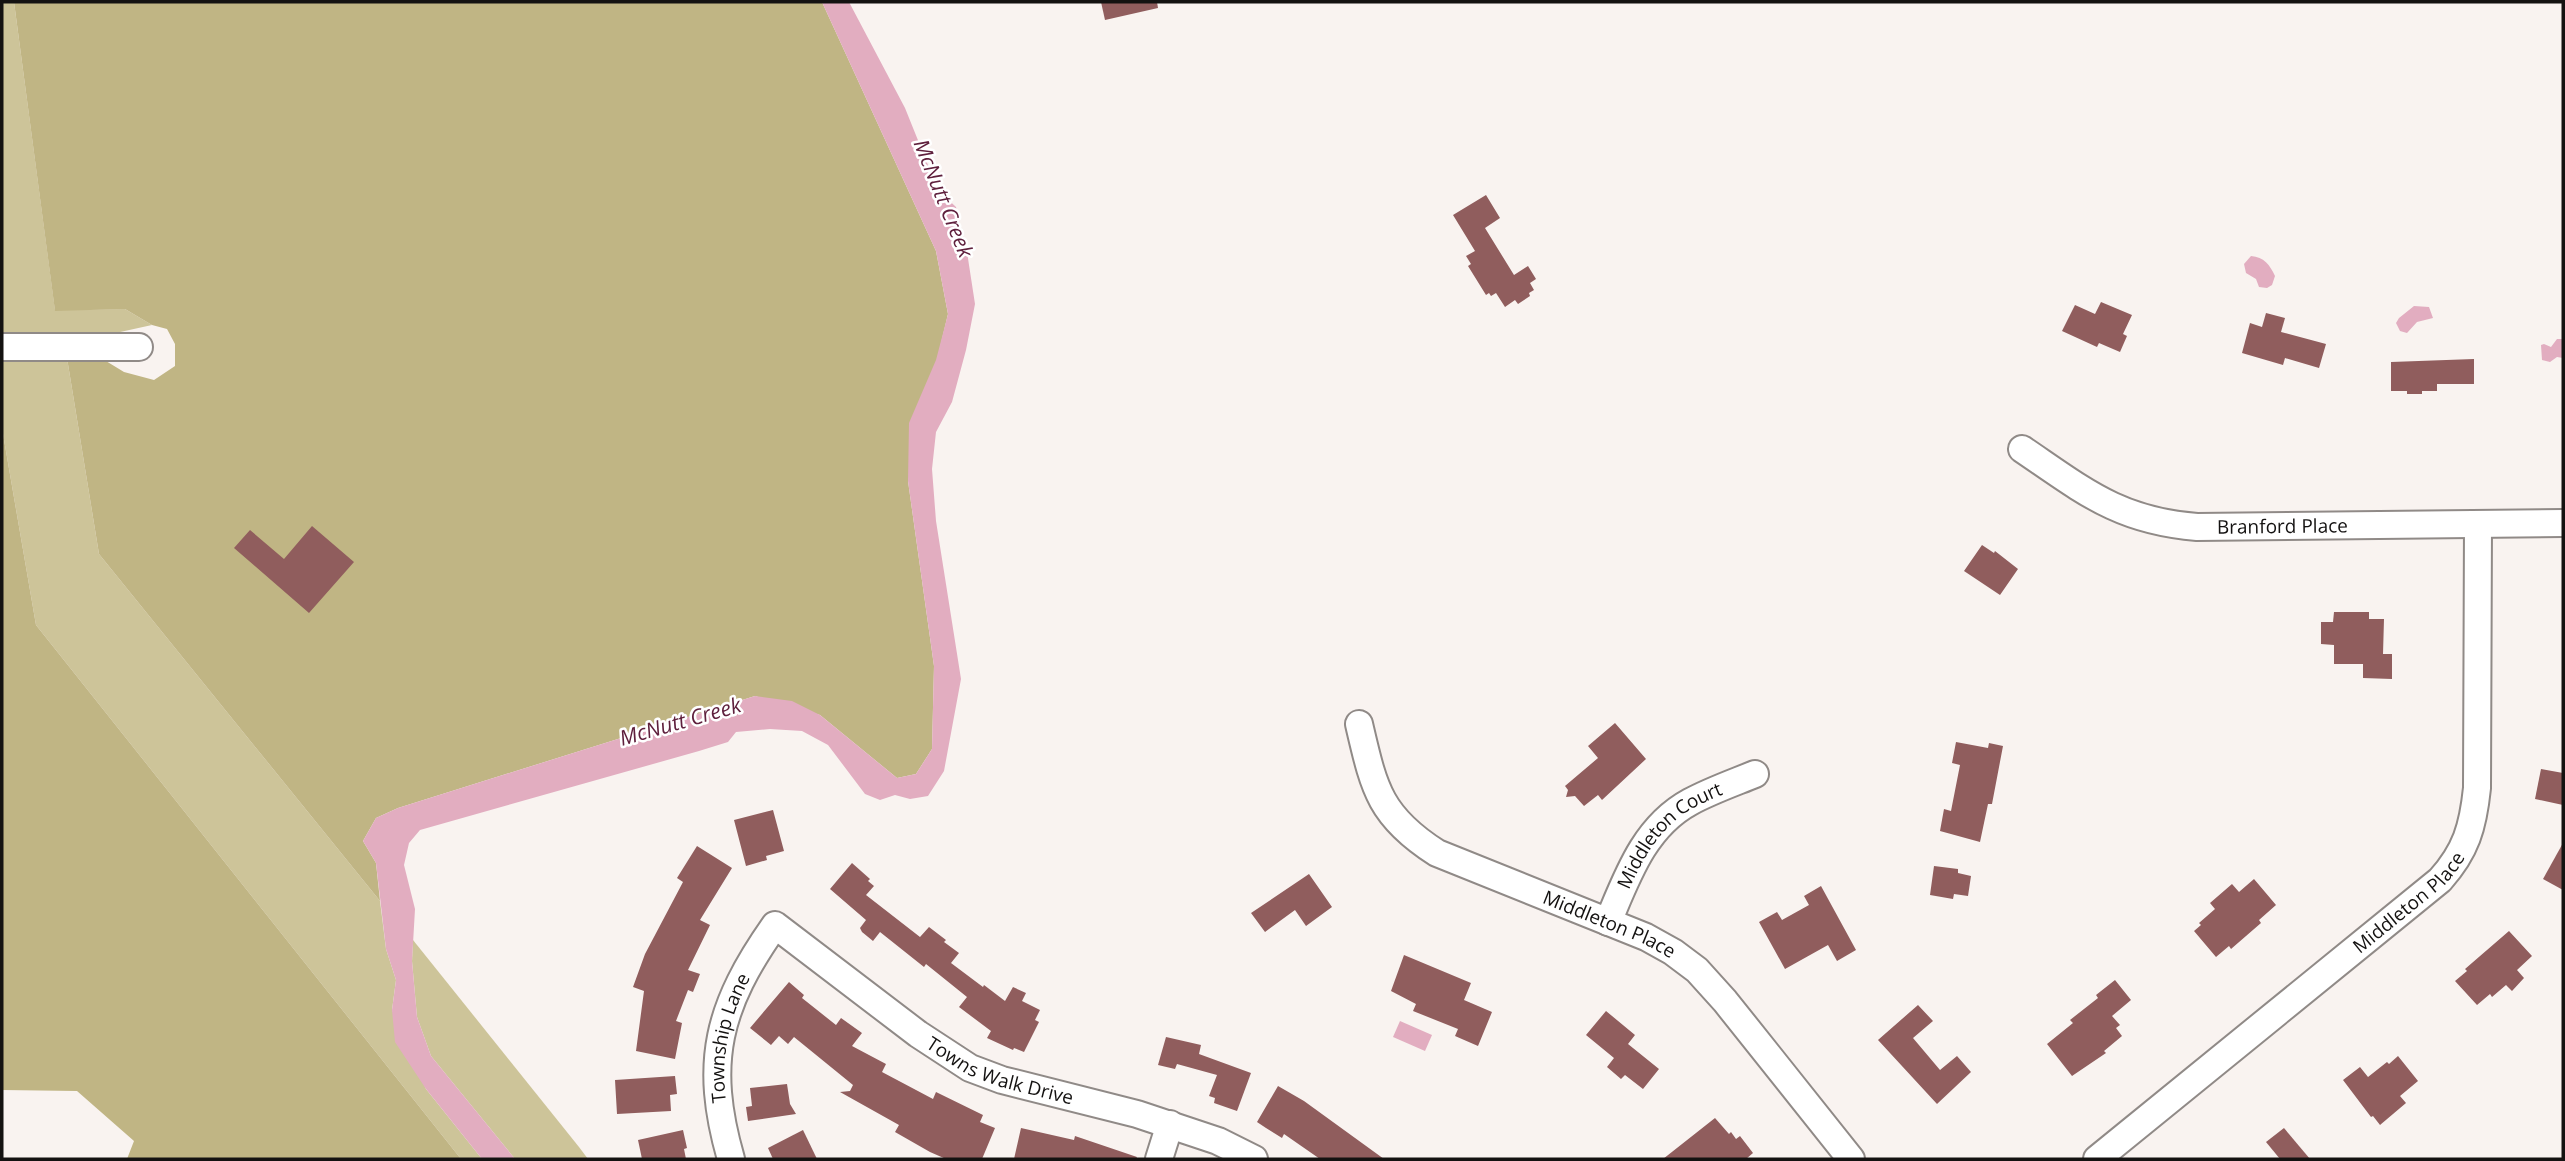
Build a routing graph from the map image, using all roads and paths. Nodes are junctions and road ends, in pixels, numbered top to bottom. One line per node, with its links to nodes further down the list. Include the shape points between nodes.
1 (2, 347): 2 (street)
2 (139, 347)
3 (2022, 449): 5 (street, Branford Place, via 2104,504 2131,516 2174,525)
4 (2563, 523): 5 (street, Branford Place)
5 (2478, 524): 15 (street, Middleton Place, via 2477,788 2474,816 2456,862 2440,880)
6 (1359, 724): 8 (street, Middleton Place, via 1373,782 1384,805 1415,839 1437,853)
7 (1755, 774): 8 (street, Middleton Court, via 1690,802 1660,825 1632,865)
8 (1608, 922): 14 (street, Middleton Place, via 1646,937 1697,970)
9 (775, 925): 10 (street, Towns Walk Drive, via 970,1068); 11 (street, Township Lane, via 751,958 720,1032 716,1089)
10 (1170, 1125): 12 (street); 13 (street, Towns Walk Drive)
11 (731, 1159)
12 (1159, 1159)
13 (1254, 1159)
14 (1851, 1159)
15 (2097, 1159)

